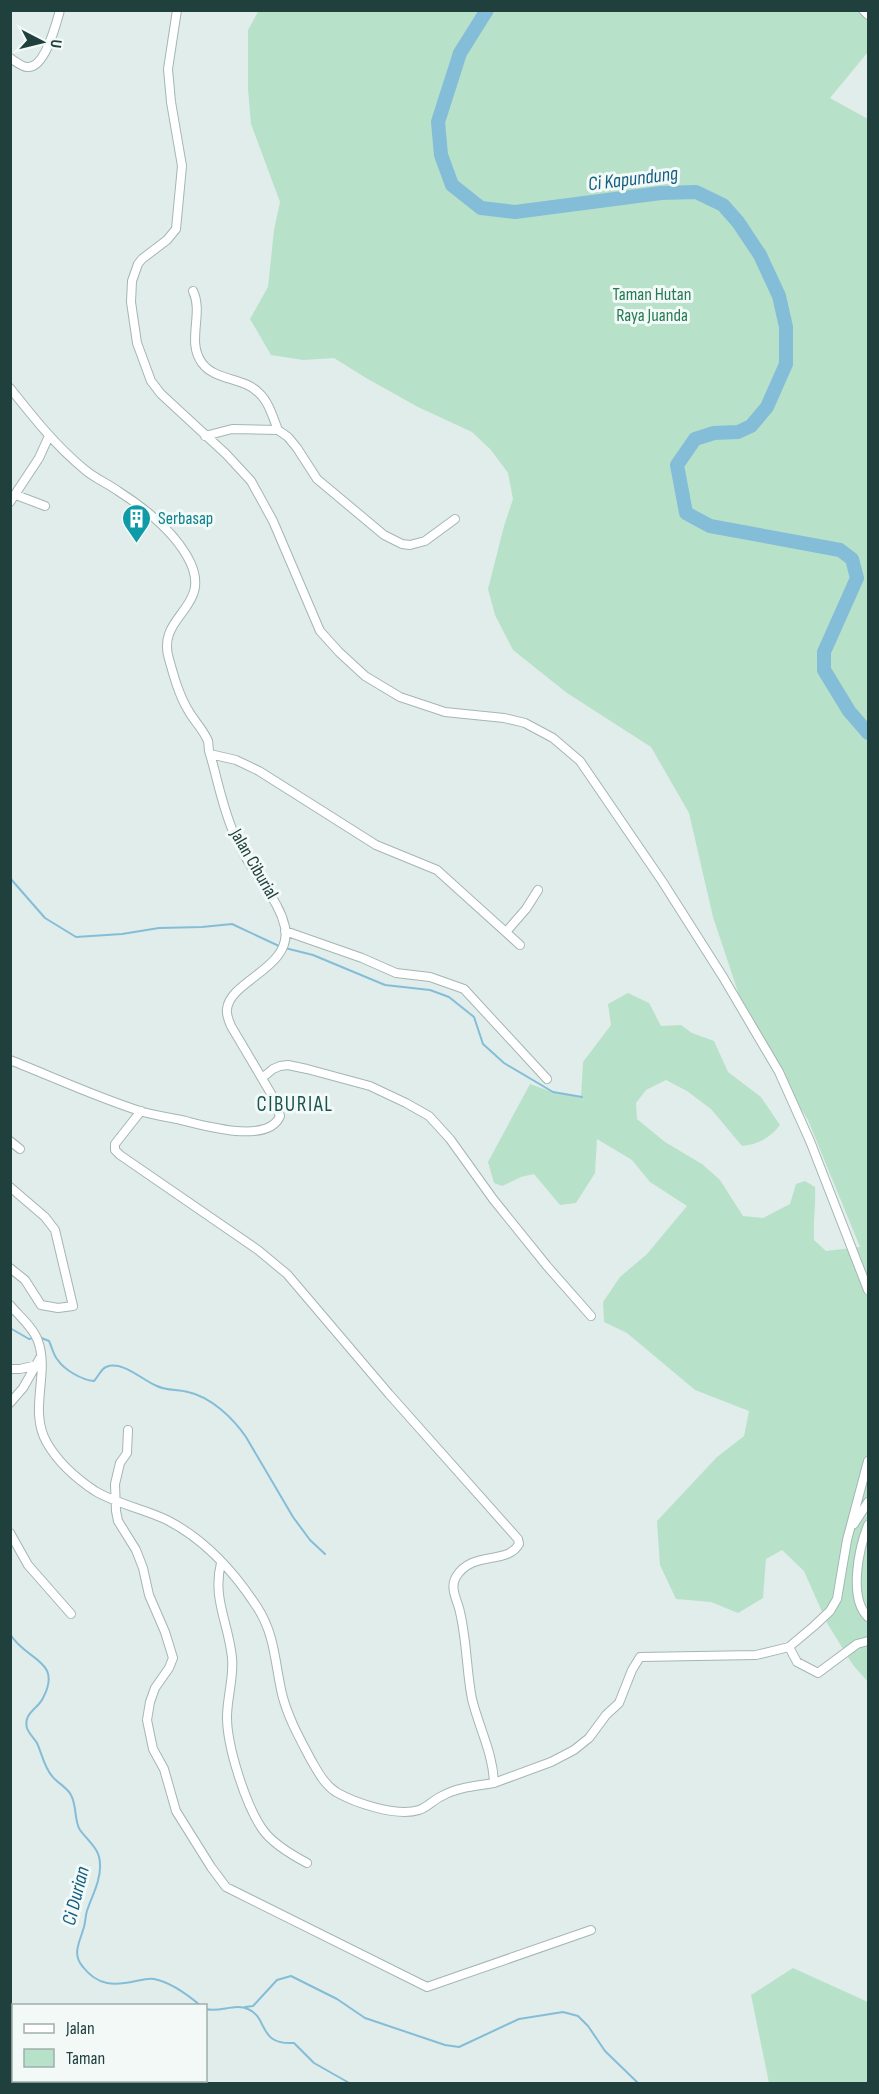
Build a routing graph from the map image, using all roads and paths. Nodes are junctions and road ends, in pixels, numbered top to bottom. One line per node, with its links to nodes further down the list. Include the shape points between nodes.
1 (60, 10): 5 (street, via 50,44 36,65 24,67)
2 (177, 10): 10 (street, via 168,69 182,166 176,229 138,264 131,303 137,343 151,381)
3 (862, 10): 4 (street)
4 (868, 15)
5 (10, 58)
6 (192, 291): 8 (street, via 197,299 194,335 198,357 211,372 259,393)
7 (10, 388): 9 (street, Jalan Ciburial)
8 (278, 430): 10 (street, via 232,429); 13 (street, via 297,448 317,479 392,541 410,545 425,541)
9 (49, 436): 11 (street); 14 (street, Jalan Ciburial, via 85,470 137,504 187,555 194,595 170,630 166,650 179,692 208,742)
10 (205, 436): 27 (street, via 251,481 288,554 320,631 365,676 412,702 525,723 553,738 580,761 657,872 778,1072 810,1141)
11 (13, 499): 12 (street)
12 (45, 506)
13 (455, 519)
14 (210, 754): 16 (street, Jalan Ciburial, via 234,834 279,908); 17 (street, via 259,771 376,845 436,870)
15 (538, 890): 17 (street)
16 (285, 931): 20 (street, via 280,952 271,964 241,988 227,1006 231,1026); 21 (street, via 396,973 430,976 459,986)
17 (506, 932): 18 (street)
18 (520, 945)
19 (10, 1060): 22 (street)
20 (262, 1078): 22 (street, via 279,1113 278,1121 270,1128 225,1130); 29 (street, via 280,1066 307,1068 370,1086 429,1116)
21 (547, 1079)
22 (141, 1111): 46 (street, via 115,1144 115,1150 287,1274 518,1539 515,1550 467,1565 453,1586 465,1633 472,1699 491,1754)
23 (10, 1141): 24 (street)
24 (20, 1149)
25 (10, 1187): 26 (street, via 55,1230 73,1306 41,1305 25,1280)
26 (10, 1268)
27 (868, 1290)
28 (10, 1305): 30 (street, via 31,1329)
29 (591, 1316)
30 (41, 1354): 31 (street); 36 (street, via 38,1406 47,1442 71,1471 96,1491)
31 (37, 1365): 32 (street); 33 (street)
32 (10, 1369)
33 (10, 1403)
34 (128, 1430): 36 (street, via 127,1453 120,1463)
35 (868, 1461): 40 (street)
36 (114, 1499): 41 (street, via 188,1533); 48 (street, via 118,1521 136,1550 173,1658 150,1702 147,1720 153,1749 164,1769 176,1811 226,1887 427,1988)
37 (868, 1502): 40 (street)
38 (868, 1524): 43 (street, via 858,1573 858,1603)
39 (10, 1533): 42 (street, via 28,1565)
40 (849, 1533): 45 (street, via 837,1599 830,1611)
41 (220, 1563): 46 (street, via 247,1592 268,1624 289,1715 326,1784 347,1798 388,1810 417,1811 456,1790); 47 (street, via 219,1607 232,1658 227,1718 231,1751 263,1831)
42 (71, 1614)
43 (868, 1617)
44 (868, 1641): 45 (street, via 818,1673 797,1662)
45 (789, 1647): 46 (street, via 756,1655 640,1658 619,1703 589,1738 551,1762)
46 (494, 1784)
47 (307, 1863)
48 (591, 1930)

